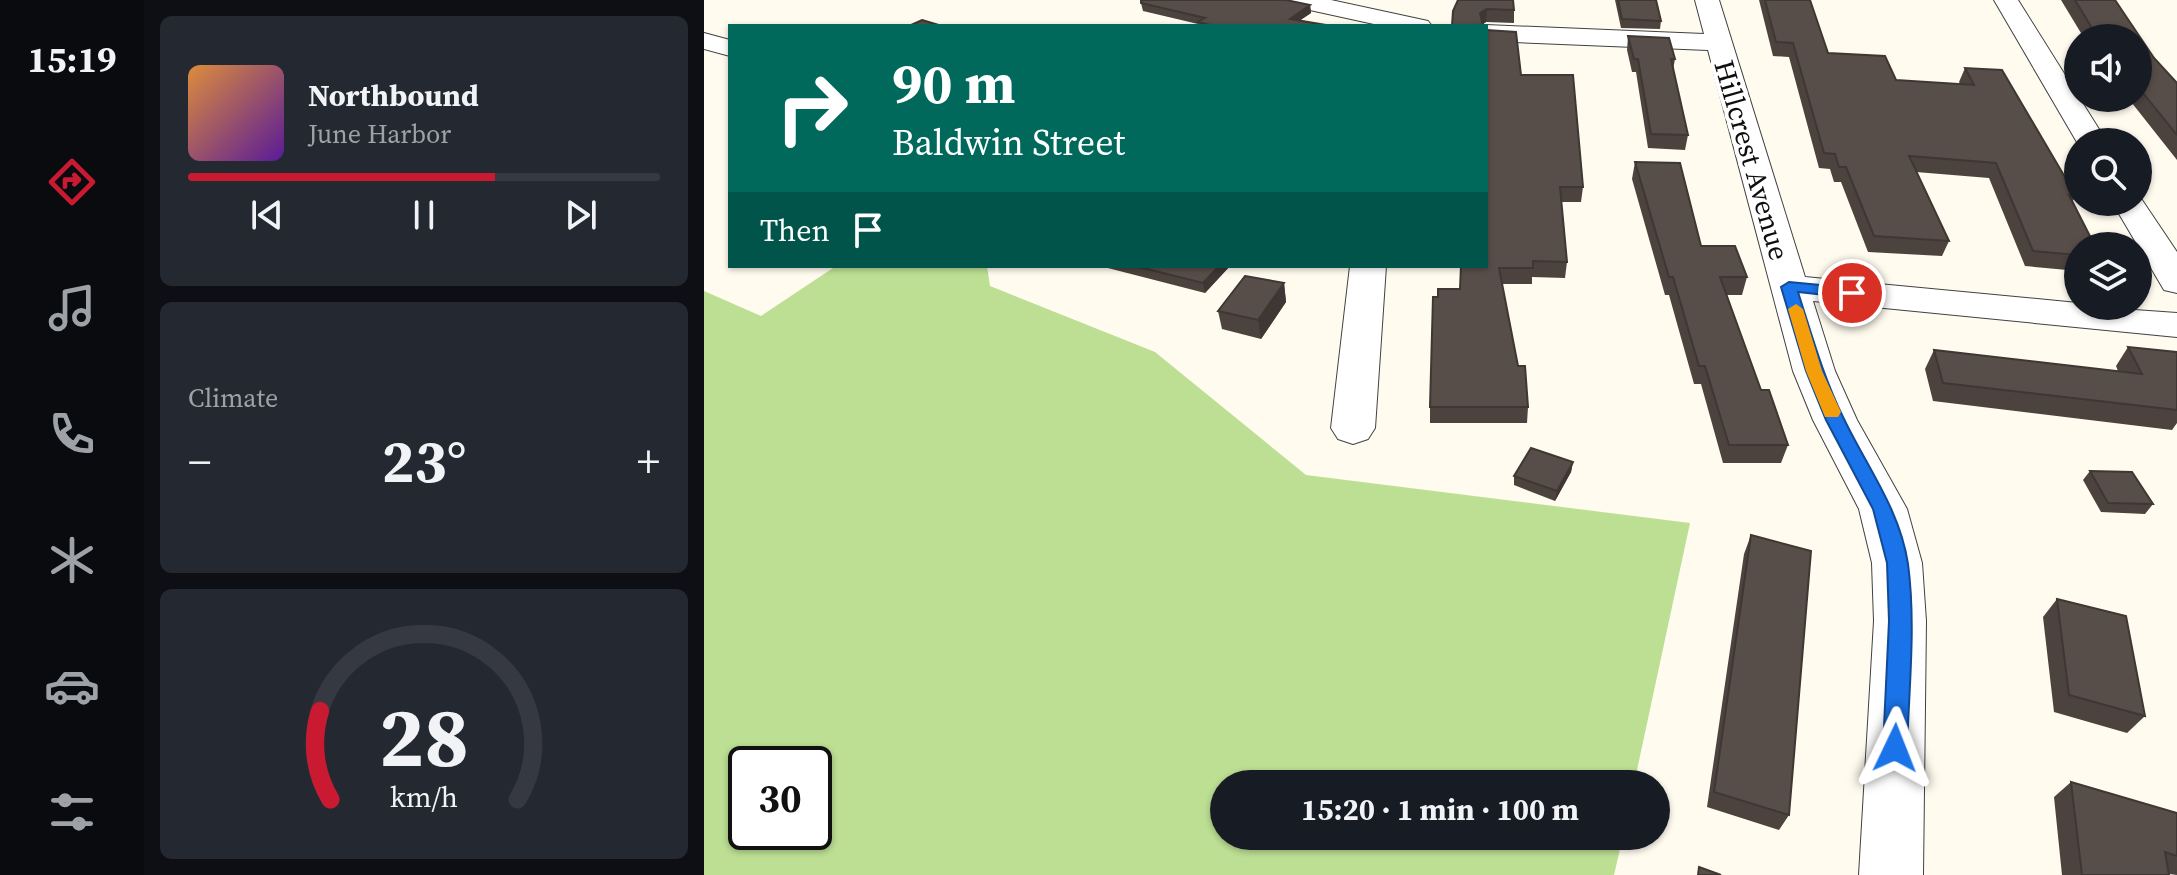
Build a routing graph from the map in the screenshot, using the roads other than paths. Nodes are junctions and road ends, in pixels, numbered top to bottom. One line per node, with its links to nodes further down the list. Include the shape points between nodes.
1 (1296, 0): 4 (street)
2 (1707, 0): 7 (street, Hillcrest Avenue)
3 (2006, 0): 9 (street)
4 (1401, 24)
5 (1488, 33): 7 (street)
6 (704, 41): 8 (street)
7 (1717, 42): 13 (street, Hillcrest Avenue)
8 (728, 47)
9 (2084, 128)
10 (2137, 216): 12 (street)
11 (1368, 268): 15 (street)
12 (2177, 282)
13 (1789, 287): 14 (street); 16 (street, Hillcrest Avenue, via 1814,371 1883,509 1897,563 1900,621)
14 (2177, 325)
15 (1353, 428)
16 (1891, 875)

